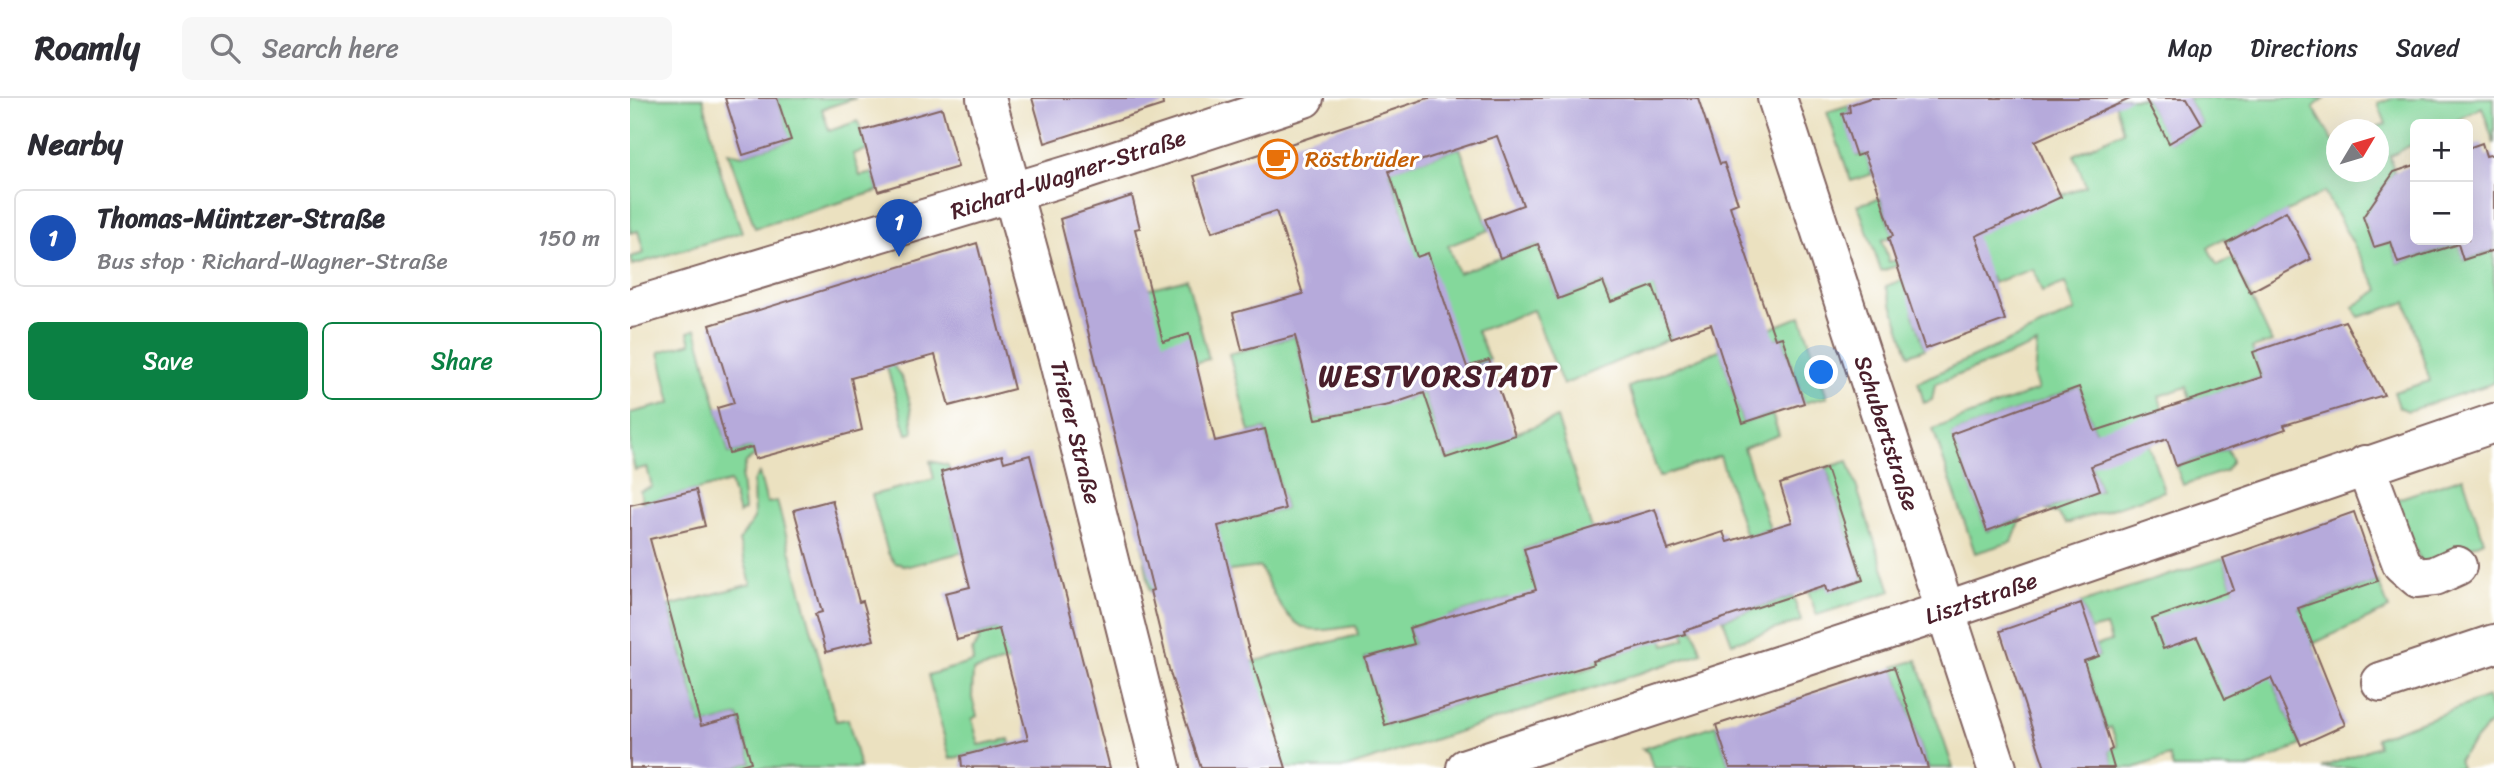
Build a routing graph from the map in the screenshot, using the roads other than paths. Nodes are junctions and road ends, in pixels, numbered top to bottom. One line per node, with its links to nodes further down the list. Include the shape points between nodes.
1 (986, 98): 4 (street, Trierer Straße)
2 (1304, 98): 4 (street, Richard-Wagner-Straße)
3 (1777, 98): 9 (street, Schubertstraße)
4 (1013, 192): 5 (street, Richard-Wagner-Straße); 12 (street, Trierer Straße)
5 (630, 308)
6 (2494, 423): 7 (street, Lisztstraße)
7 (2365, 465): 8 (street, via 2402,564 2418,578); 9 (street, Lisztstraße)
8 (2457, 566)
9 (1945, 611): 13 (street, Lisztstraße); 14 (street, Schubertstraße)
10 (2494, 644): 11 (street)
11 (2382, 682)
12 (1161, 768)
13 (1466, 768)
14 (1997, 768)

